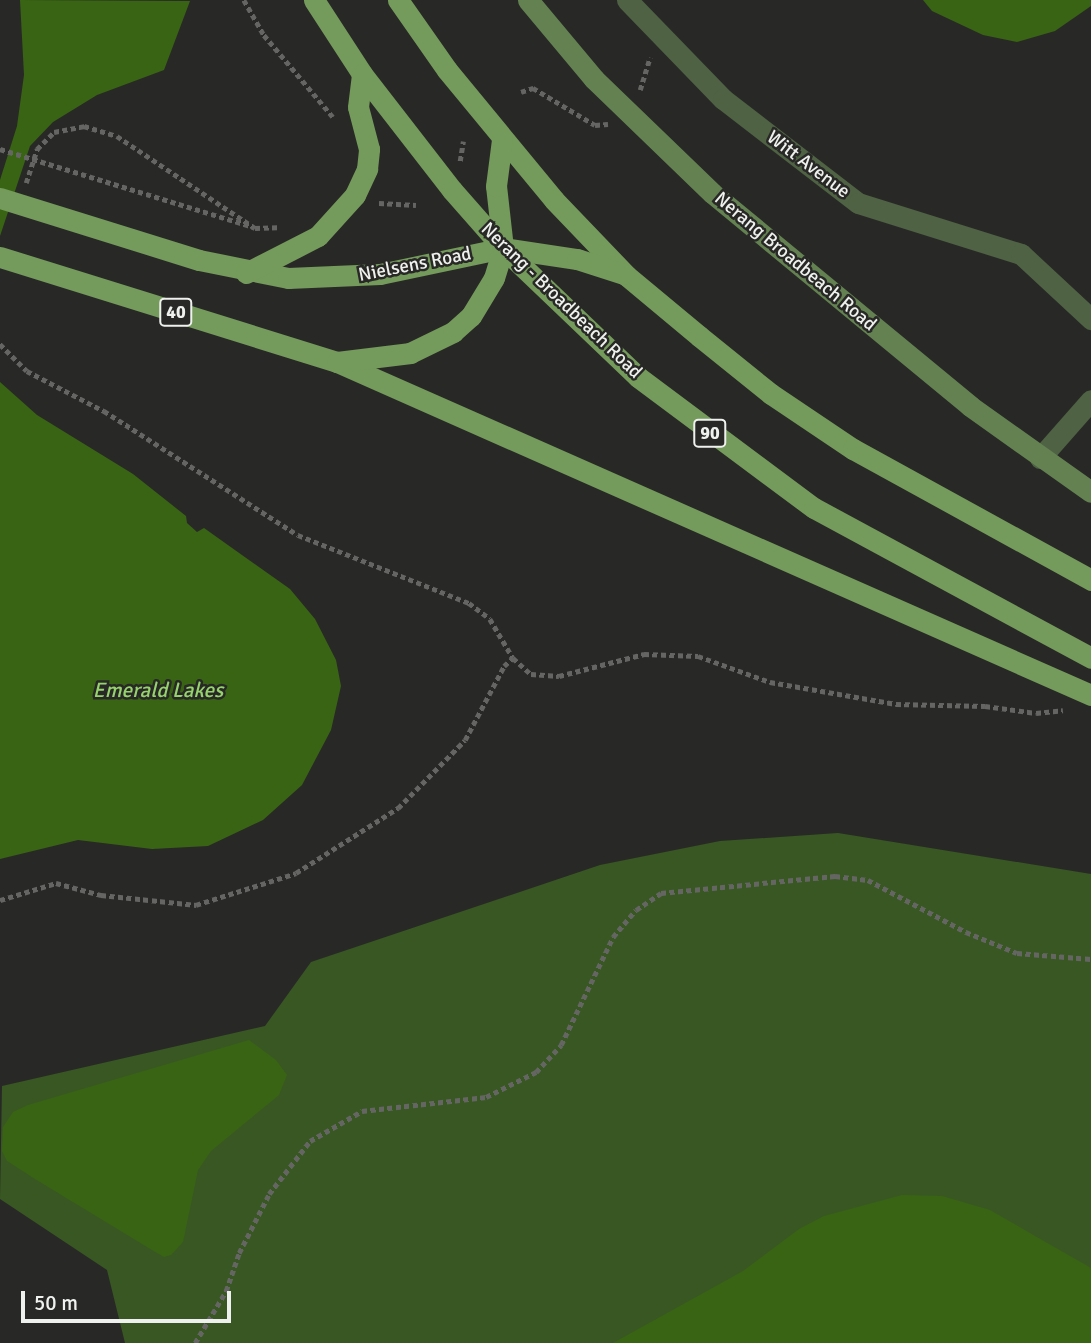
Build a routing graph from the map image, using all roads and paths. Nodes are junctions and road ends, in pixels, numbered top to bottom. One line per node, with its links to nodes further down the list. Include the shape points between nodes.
1 (244, 0): 11 (path, via 264,35 330,108)
2 (314, 0): 7 (main road, Nerang - Broadbeach Road / 90)
3 (398, 0): 12 (main road)
4 (528, 0): 30 (street, Nerang Broadbeach Road, via 594,79 712,194 902,352)
5 (627, 0): 6 (street, Witt Avenue)
6 (662, 40): 9 (path, via 648,62); 26 (street, Witt Avenue, via 723,99 858,203 1021,254)
7 (362, 74): 22 (main road, Nerang - Broadbeach Road / 90); 24 (main road, via 358,107 369,149 367,169 355,195 318,236)
8 (521, 92): 10 (path, via 533,88 595,125)
9 (636, 98)
10 (609, 123)
11 (338, 129)
12 (502, 140): 22 (main road, 40, via 496,186); 25 (main road)
13 (463, 142): 15 (path)
14 (0, 149): 21 (path)
15 (459, 169)
16 (27, 197): 17 (main road, Nielsens Road); 21 (path, via 37,149 54,132 84,127 117,136); 24 (main road, Nielsens Road)
17 (0, 198)
18 (367, 202): 19 (path)
19 (416, 205)
20 (285, 224): 21 (path)
21 (256, 228)
22 (503, 248): 24 (main road, Nielsens Road, via 380,274 332,279); 25 (main road, Nielsens Road, via 577,259); 28 (main road, 40, via 484,298 453,332 410,354); 34 (main road, Nerang - Broadbeach Road / 90, via 638,377 793,494)
23 (8, 259): 28 (main road, 40)
24 (246, 273)
25 (627, 276): 32 (main road, via 771,394 853,449)
26 (1091, 320)
27 (0, 344): 33 (path, via 27,371 104,411 298,535 469,603 490,620)
28 (337, 362): 35 (main road, via 379,385 489,426)
29 (1091, 400): 30 (street)
30 (1040, 458): 31 (street, Nerang Broadbeach Road)
31 (1091, 492)
32 (1091, 580)
33 (513, 658): 36 (path, via 531,674 559,676 644,654 698,656 770,682 896,704 985,706 1036,713); 37 (path, via 504,666 465,740 398,808 296,873 196,905 101,895 56,883)
34 (1091, 658)
35 (1091, 695)
36 (1073, 709)
37 (0, 900)
38 (1091, 959): 39 (path, via 1057,960 1017,953 966,933 868,880 835,876 661,894 636,910 613,937 561,1045 536,1072 486,1097 362,1111 310,1141 269,1194 239,1253 226,1291)
39 (195, 1343)

